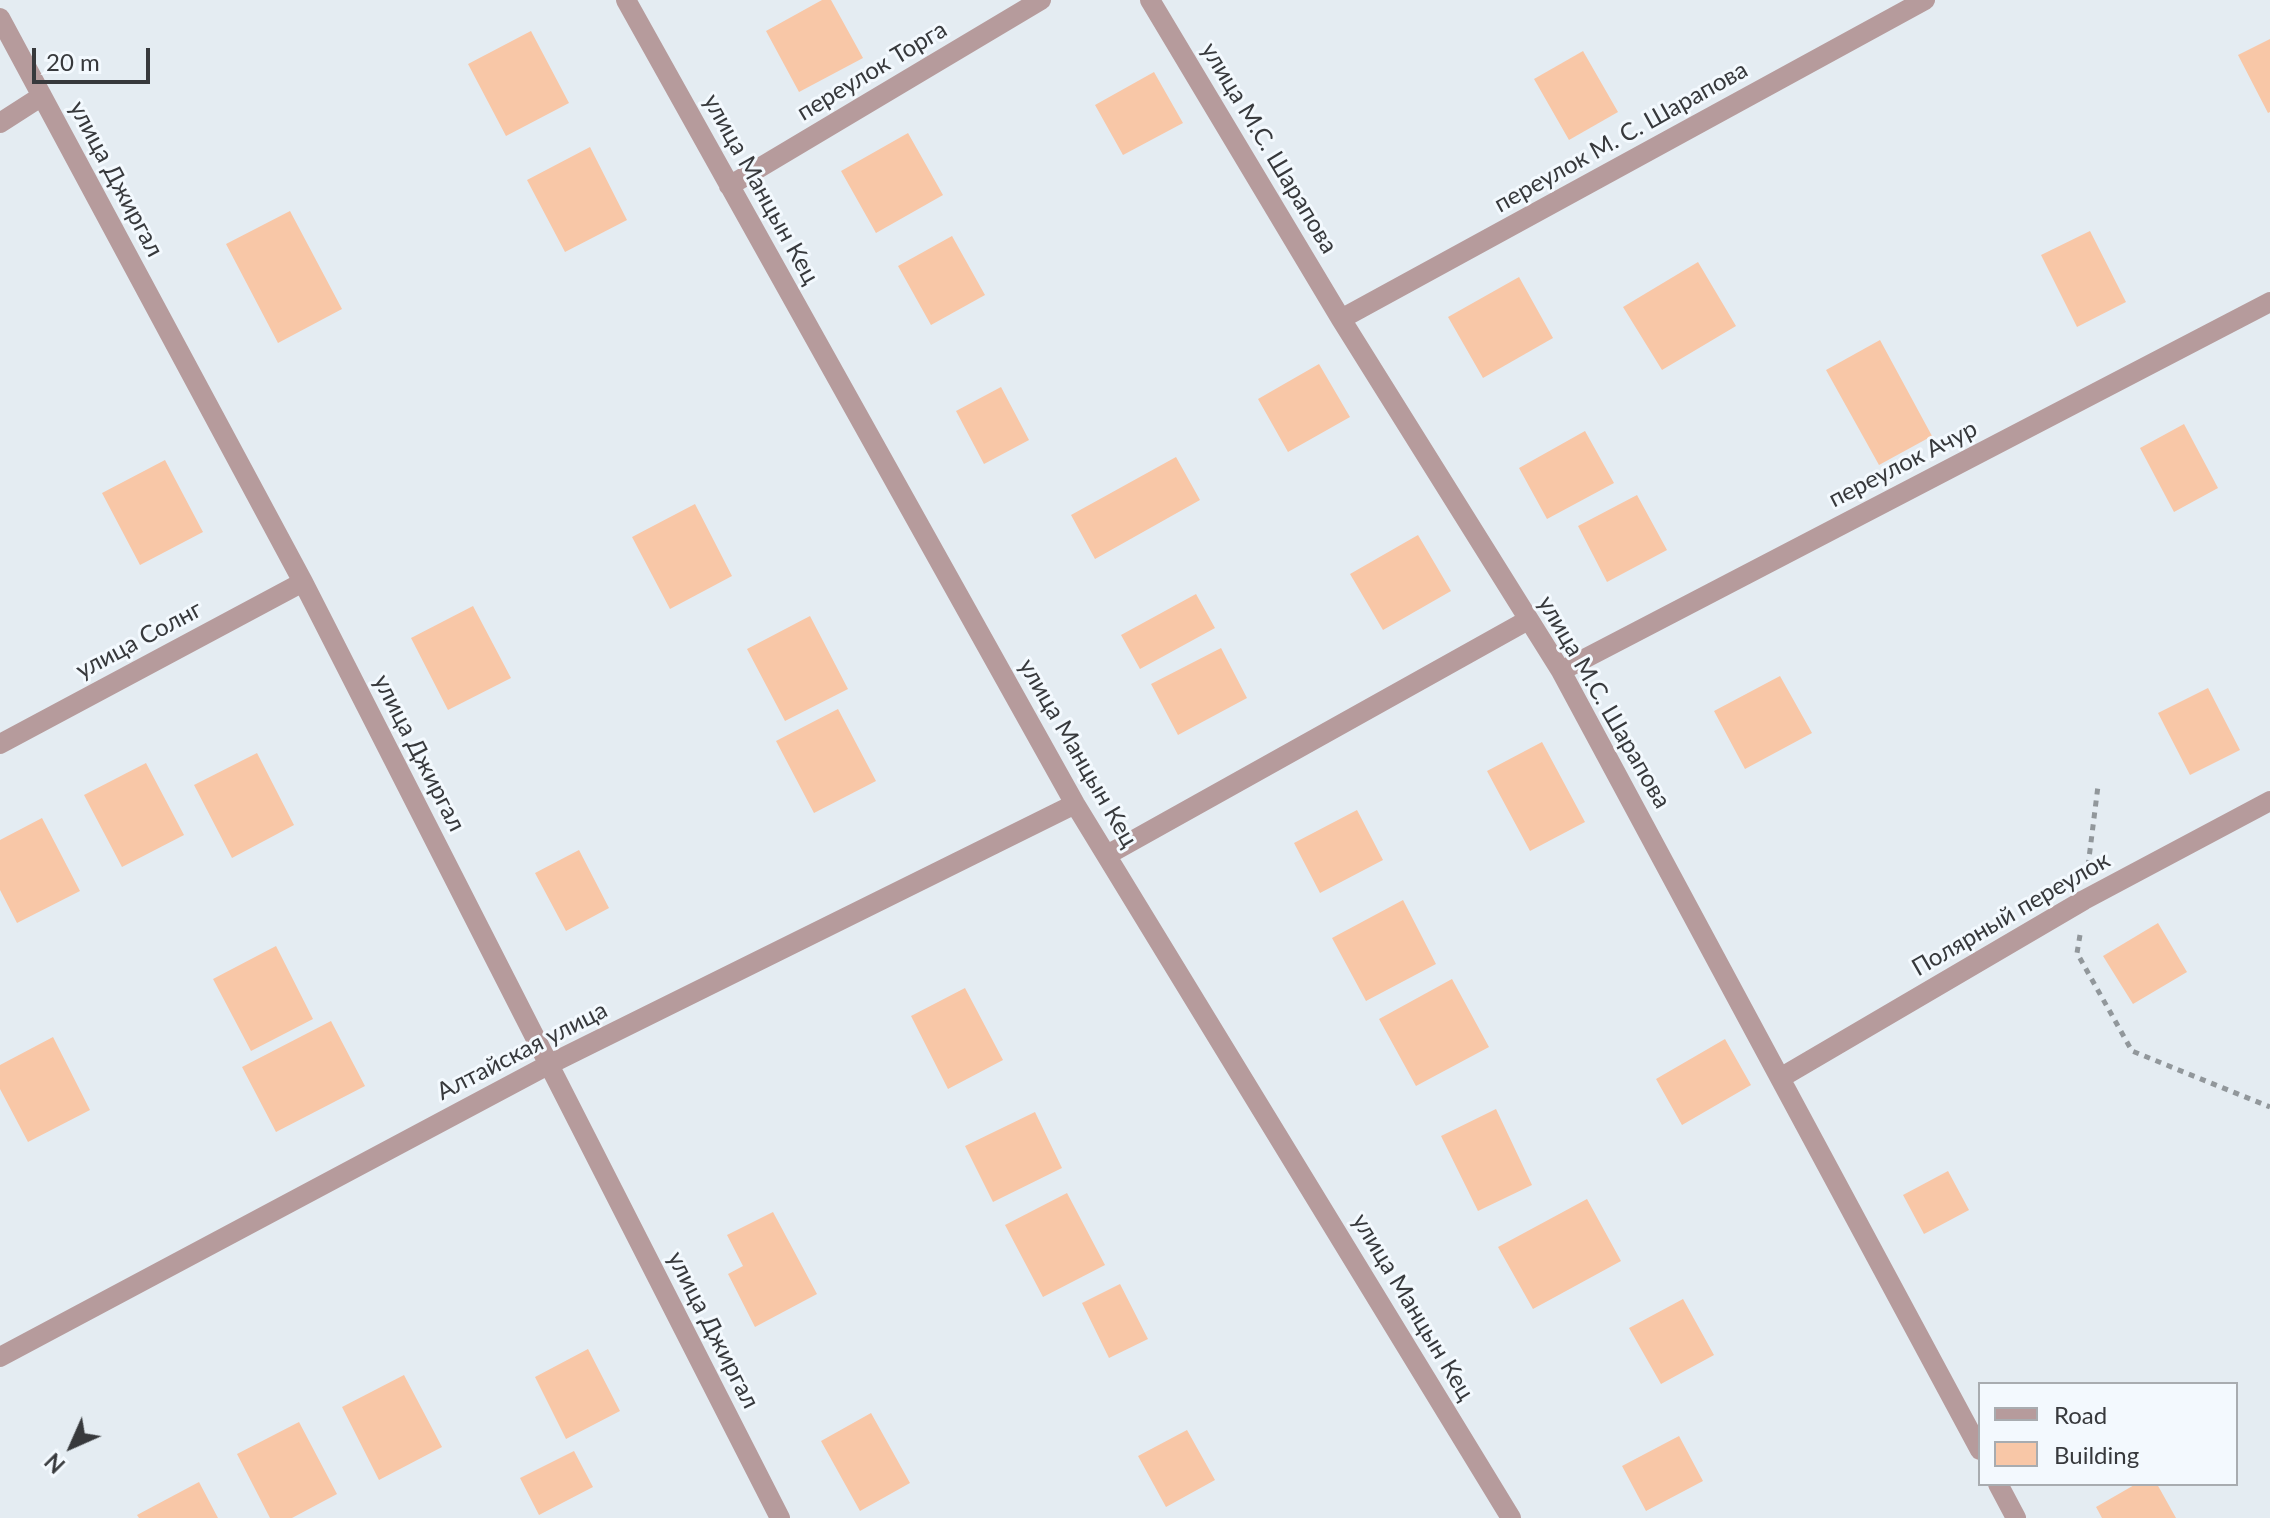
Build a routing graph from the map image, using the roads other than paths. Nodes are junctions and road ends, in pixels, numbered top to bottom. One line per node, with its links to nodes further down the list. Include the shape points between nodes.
1 (626, 0): 8 (street, улица Манцын Кец)
2 (1041, 0): 8 (street, переулок Торга)
3 (1150, 0): 10 (street, улица М.С. Шарапова)
4 (1925, 0): 10 (street, переулок М. С. Шарапова)
5 (0, 18): 6 (street, улица Джиргал)
6 (42, 96): 7 (street); 11 (street, улица Джиргал)
7 (0, 123)
8 (729, 186): 16 (street, улица Манцын Кец)
9 (2270, 302): 13 (street, переулок Ачур)
10 (1341, 319): 12 (street, улица М.С. Шарапова)
11 (303, 582): 14 (street, улица Солнг); 18 (street, улица Джиргал)
12 (1528, 620): 13 (street, улица М.С. Шарапова); 17 (street)
13 (1561, 671): 19 (street, улица М.С. Шарапова)
14 (0, 744)
15 (2270, 801): 19 (street, Полярный переулок, via 2084,900)
16 (1075, 804): 17 (street, улица Манцын Кец); 18 (street, Алтайская улица)
17 (1107, 855): 24 (street, улица Манцын Кец)
18 (548, 1065): 20 (street, Алтайская улица); 23 (street, улица Джиргал)
19 (1782, 1077): 21 (street, улица М.С. Шарапова)
20 (0, 1357)
21 (1978, 1446)
22 (1999, 1486): 25 (street)
23 (780, 1518)
24 (1511, 1518)
25 (2016, 1518)

